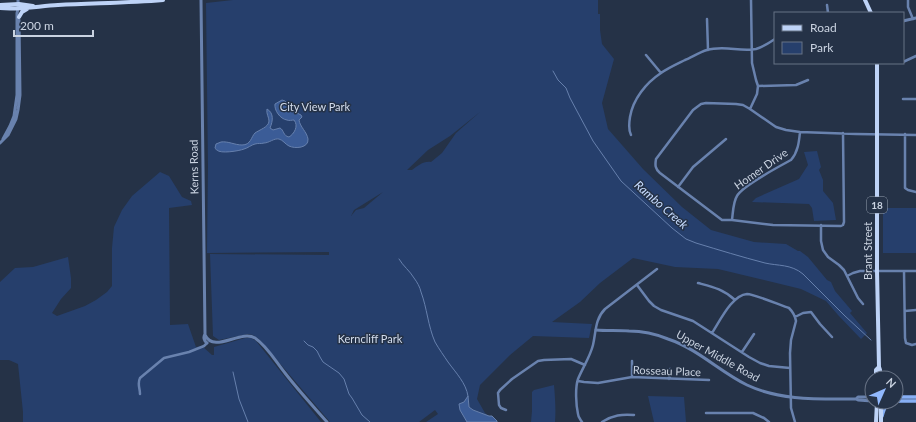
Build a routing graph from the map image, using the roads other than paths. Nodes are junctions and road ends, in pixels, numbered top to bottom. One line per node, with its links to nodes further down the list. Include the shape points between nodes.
1 (163, 0): 9 (main road)
2 (201, 0): 60 (street, Kerns Road, via 205,334)
3 (751, 0): 19 (street)
4 (865, 0): 13 (main road)
5 (908, 0): 15 (street, via 908,7)
6 (0, 5): 8 (main road)
7 (827, 5): 12 (street)
8 (18, 6): 9 (main road); 10 (main road); 11 (main road); 14 (street); 37 (street, via 17,95 14,116)
9 (38, 6): 11 (main road)
10 (0, 8)
11 (27, 8): 14 (main road)
12 (828, 12)
13 (871, 12)
14 (19, 17): 37 (street, via 20,95 13,127)
15 (914, 18): 17 (street)
16 (707, 19): 20 (street)
17 (904, 21)
18 (774, 40): 19 (street, via 760,48)
19 (752, 49): 20 (street); 27 (street, via 753,70)
20 (708, 50): 25 (street)
21 (646, 55): 25 (street)
22 (916, 56): 23 (street)
23 (904, 62)
24 (877, 64): 33 (main road, Brant Street / 18)
25 (660, 73): 35 (street, via 639,94 634,103 629,124)
26 (808, 80): 27 (street, via 796,85)
27 (758, 86): 30 (street)
28 (904, 99): 29 (street)
29 (916, 99)
30 (750, 108): 31 (street, via 776,127); 40 (street, via 736,104 706,103 693,110 656,159 655,164 657,171)
31 (800, 132): 32 (street); 42 (street, Homer Drive, via 798,149 791,160 748,185 736,196)
32 (843, 134): 33 (street); 43 (street, via 844,222 841,226)
33 (877, 134): 34 (street); 45 (main road, Brant Street / 18)
34 (905, 134): 36 (street); 41 (street, via 906,188)
35 (631, 135)
36 (916, 135)
37 (3, 140): 39 (street)
38 (726, 140): 40 (street, via 693,167)
39 (0, 143)
40 (678, 187): 42 (street, via 718,218)
41 (916, 192)
42 (732, 220): 43 (street, via 773,225)
43 (821, 225): 48 (street, via 822,250)
44 (657, 269): 50 (street)
45 (877, 271): 46 (street); 48 (street, via 853,272); 65 (main road, Brant Street / 18)
46 (904, 271): 47 (street); 54 (street)
47 (916, 271)
48 (847, 276): 52 (street)
49 (698, 283): 51 (street, via 715,287)
50 (637, 285): 56 (street, via 600,314); 57 (street, via 654,306 693,321)
51 (735, 300): 55 (street, via 748,294 789,308); 57 (street)
52 (863, 304)
53 (916, 310): 54 (street)
54 (905, 311): 61 (street, via 906,343)
55 (795, 316): 59 (street, via 811,312); 66 (street)
56 (596, 330): 64 (street, via 590,356); 78 (street, Upper Middle Road, via 636,331 670,339 747,385)
57 (712, 333): 62 (street)
58 (754, 334): 62 (street)
59 (832, 337)
60 (208, 342): 74 (street, via 189,352 161,360 140,378); 89 (street, via 221,342 245,336 261,342)
61 (916, 344)
62 (742, 352): 66 (street, via 769,366)
63 (632, 361): 70 (street)
64 (585, 365): 73 (street); 83 (street, via 571,359 538,361 512,379 498,393 499,405)
65 (879, 367): 68 (main road, Brant Street / 18); 69 (main road, Brant Street / 18)
66 (790, 368): 78 (street)
67 (670, 369): 71 (street)
68 (876, 370)
69 (880, 370)
70 (632, 377): 71 (street, Rosseau Place); 73 (street, Rosseau Place, via 598,383)
71 (669, 379): 72 (street, Rosseau Place)
72 (709, 380)
73 (578, 381): 90 (street, via 576,398 578,415)
74 (140, 394)
75 (864, 397): 79 (street, Upper Middle Road)
76 (904, 397): 77 (main road)
77 (916, 397)
78 (791, 398): 79 (street, Upper Middle Road); 93 (street)
79 (856, 398): 80 (street, Upper Middle Road)
80 (864, 400)
81 (904, 401): 82 (main road)
82 (916, 401)
83 (506, 410)
84 (876, 410): 94 (main road)
85 (883, 410): 88 (main road)
86 (706, 413): 92 (street, via 753,413)
87 (634, 415): 91 (street, via 614,416)
88 (881, 420)
89 (327, 422)
90 (582, 422)
91 (602, 422)
92 (769, 422)
93 (795, 422)
94 (876, 422)

